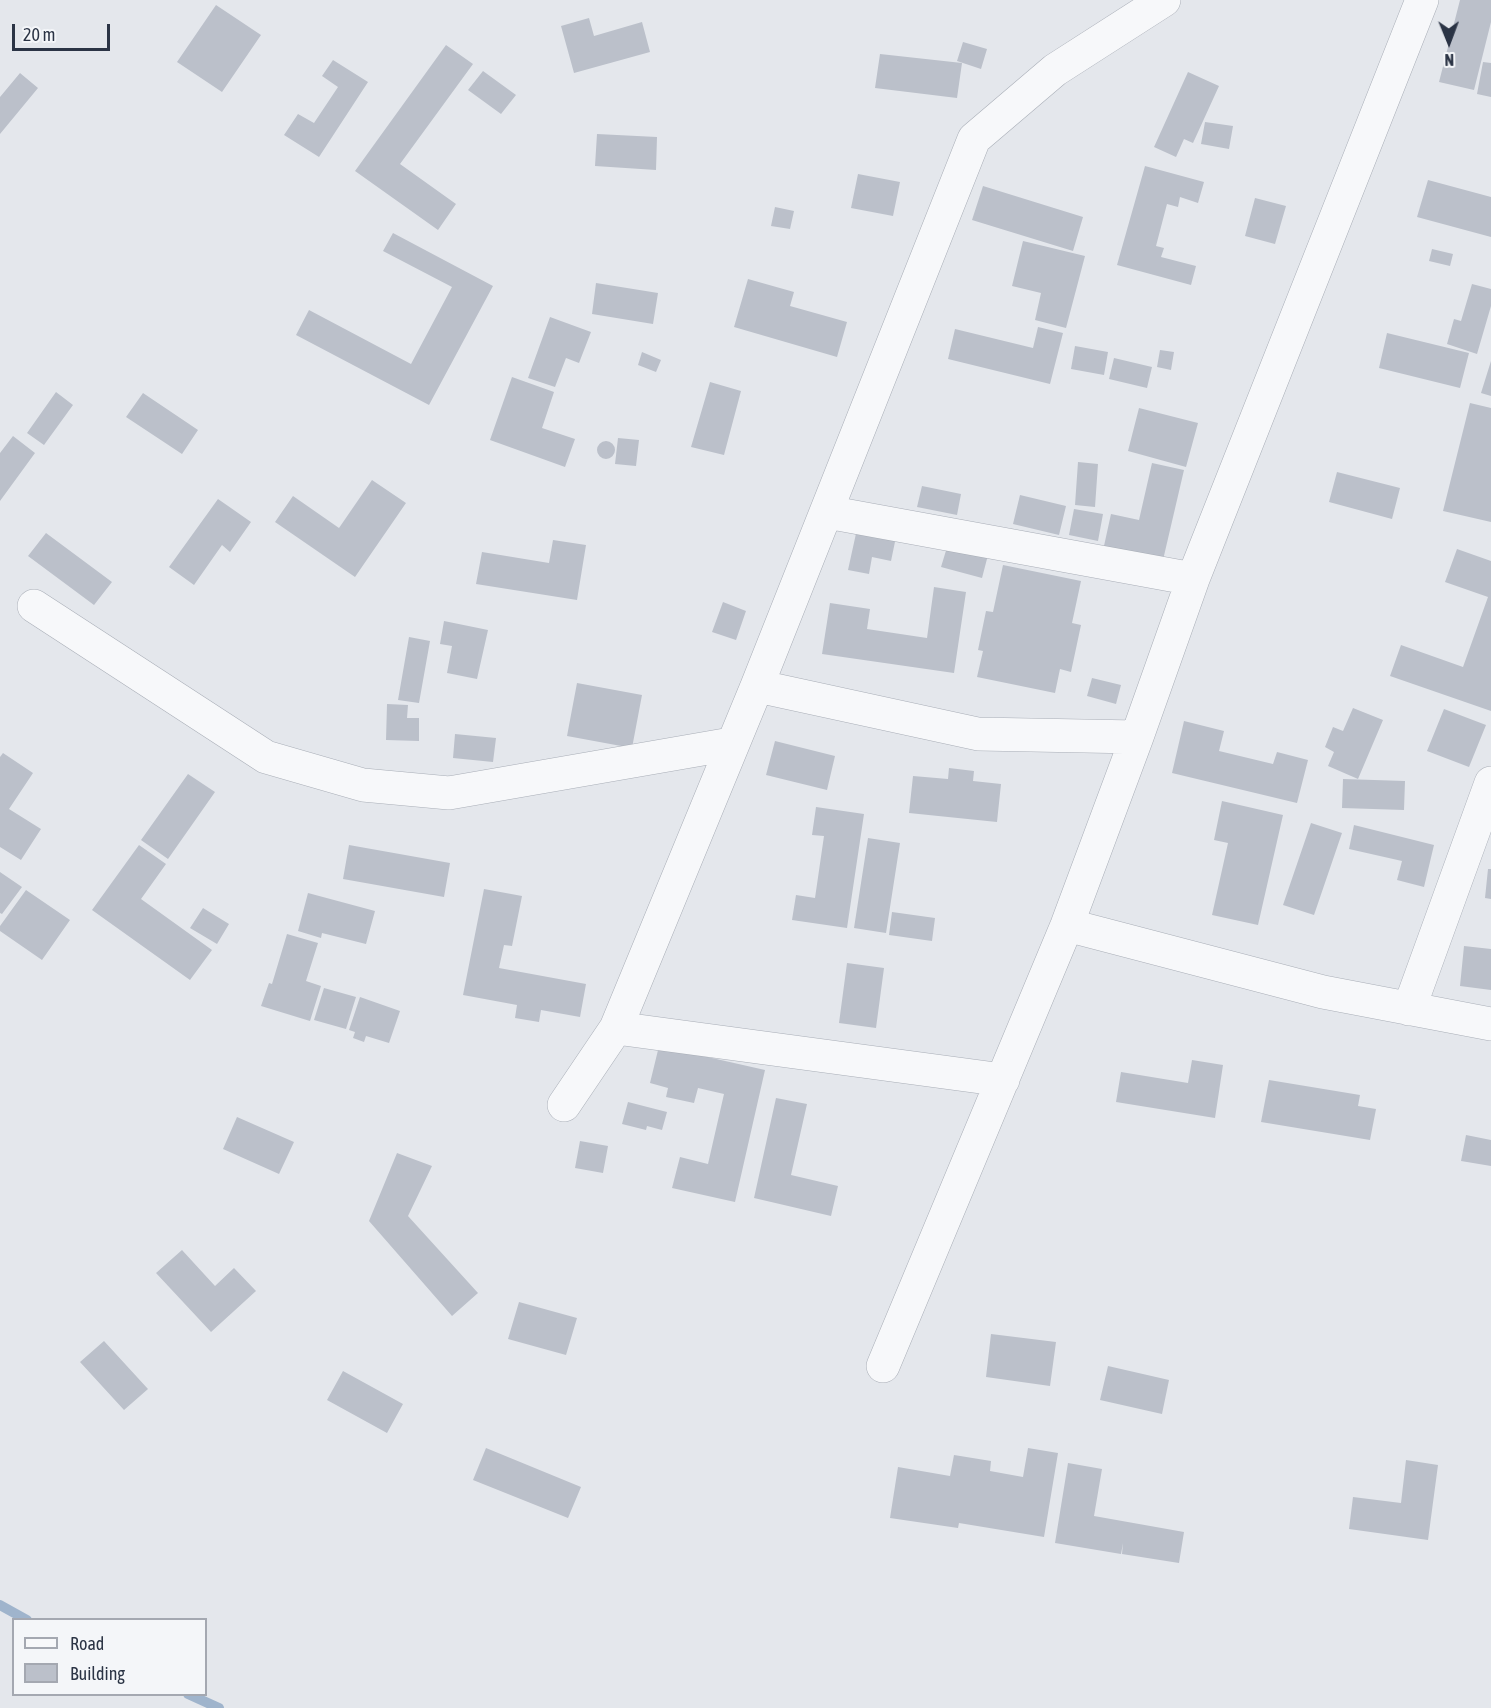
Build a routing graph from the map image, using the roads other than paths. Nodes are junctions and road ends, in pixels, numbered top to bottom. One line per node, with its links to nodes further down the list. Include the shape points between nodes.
1 (1164, 0): 3 (street, via 1054,70 974,139)
2 (1422, 0): 4 (street)
3 (827, 512): 4 (street); 6 (street)
4 (1193, 579): 7 (street)
5 (34, 606): 8 (street, via 266,757 363,785 450,793)
6 (757, 686): 7 (street, via 978,734); 8 (street)
7 (1137, 737): 10 (street)
8 (731, 744): 13 (street)
9 (1491, 783): 11 (street)
10 (1067, 925): 11 (street, via 1323,992); 14 (street)
11 (1409, 1009): 12 (street)
12 (1491, 1024)
13 (616, 1028): 14 (street); 15 (street)
14 (1002, 1080): 16 (street)
15 (564, 1105)
16 (883, 1366)

